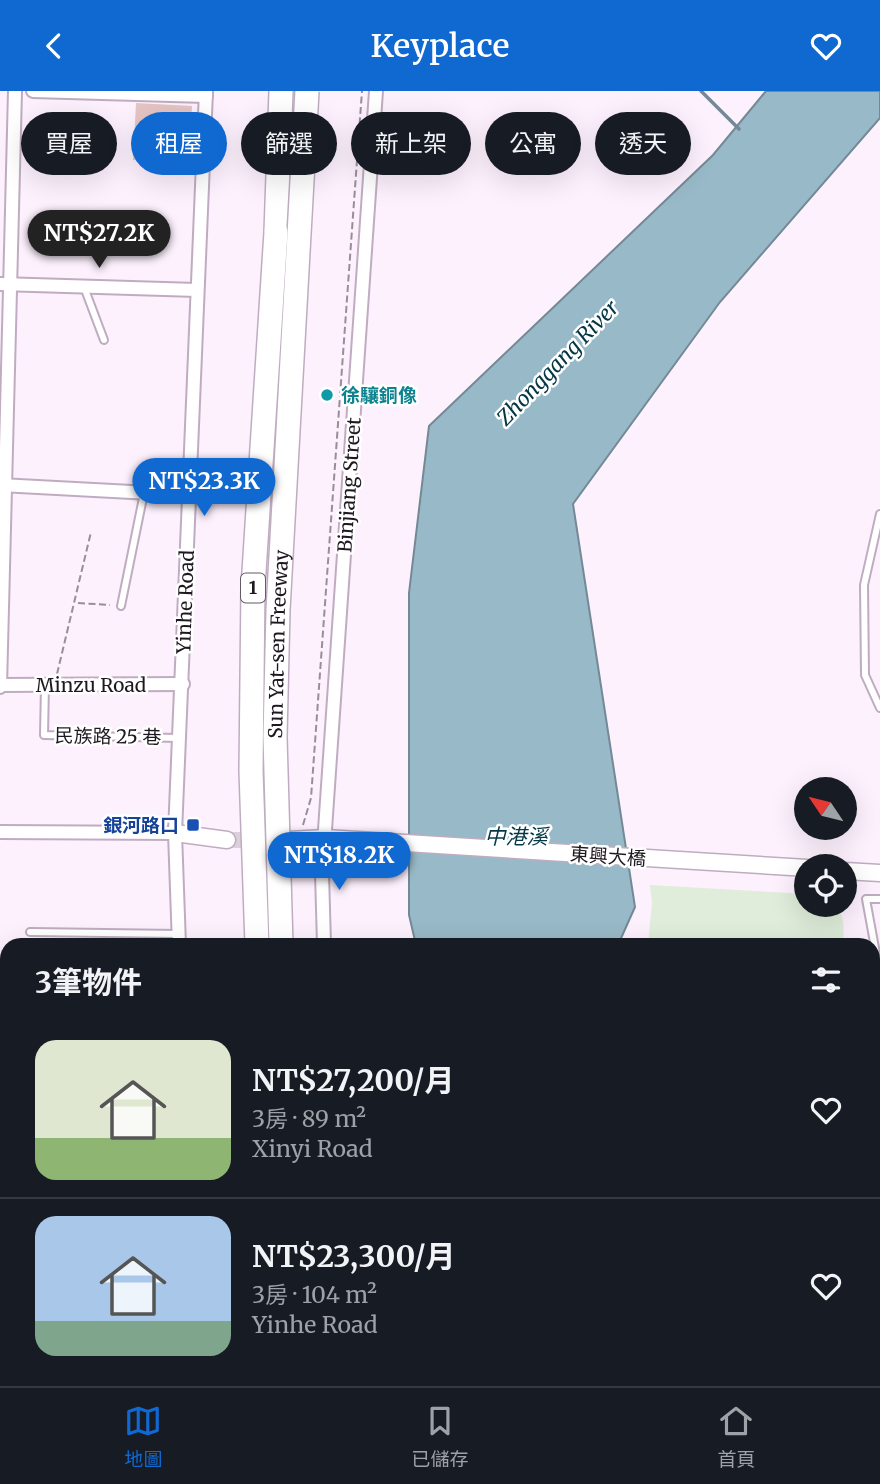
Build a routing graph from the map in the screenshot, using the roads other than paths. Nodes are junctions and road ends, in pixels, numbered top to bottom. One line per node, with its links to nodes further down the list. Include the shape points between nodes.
1 (15, 91): 7 (street)
2 (33, 91): 6 (street)
3 (281, 91): 34 (highway, Sun Yat-sen Freeway / 1, bridge, via 253,587 251,771)
4 (307, 91): 35 (highway, Sun Yat-sen Freeway / 1, bridge, via 278,610 275,737)
5 (376, 91): 24 (street, Binjiang Street)
6 (206, 94): 9 (street, Yinhe Road)
7 (5, 284): 8 (street); 11 (street)
8 (84, 287): 9 (street); 10 (lane)
9 (197, 290): 13 (street, Yinhe Road)
10 (104, 340)
11 (2, 485): 12 (street); 15 (street)
12 (144, 491): 13 (street); 16 (lane)
13 (188, 495): 17 (street, Yinhe Road)
14 (880, 514): 20 (lane, via 864,585 865,675)
15 (2, 527): 19 (street)
16 (121, 606)
17 (183, 684): 18 (street, Minzu Road); 21 (street, Yinhe Road)
18 (50, 685): 19 (street, Minzu Road); 21 (lane, 民族路 25 巷, via 44,735)
19 (0, 686)
20 (880, 708)
21 (180, 738): 23 (street, Yinhe Road)
22 (0, 832): 23 (street)
23 (175, 833): 25 (street); 33 (street, Yinhe Road)
24 (325, 838): 26 (street, 東興大橋); 27 (street, 東興大橋); 36 (street, Binjiang Street)
25 (227, 840)
26 (295, 840)
27 (794, 867)
28 (857, 872): 29 (street)
29 (877, 873)
30 (880, 899): 37 (lane, via 866,899)
31 (30, 932): 32 (lane)
32 (158, 938)
33 (179, 938)
34 (257, 938)
35 (281, 938)
36 (324, 938)
37 (873, 938)

